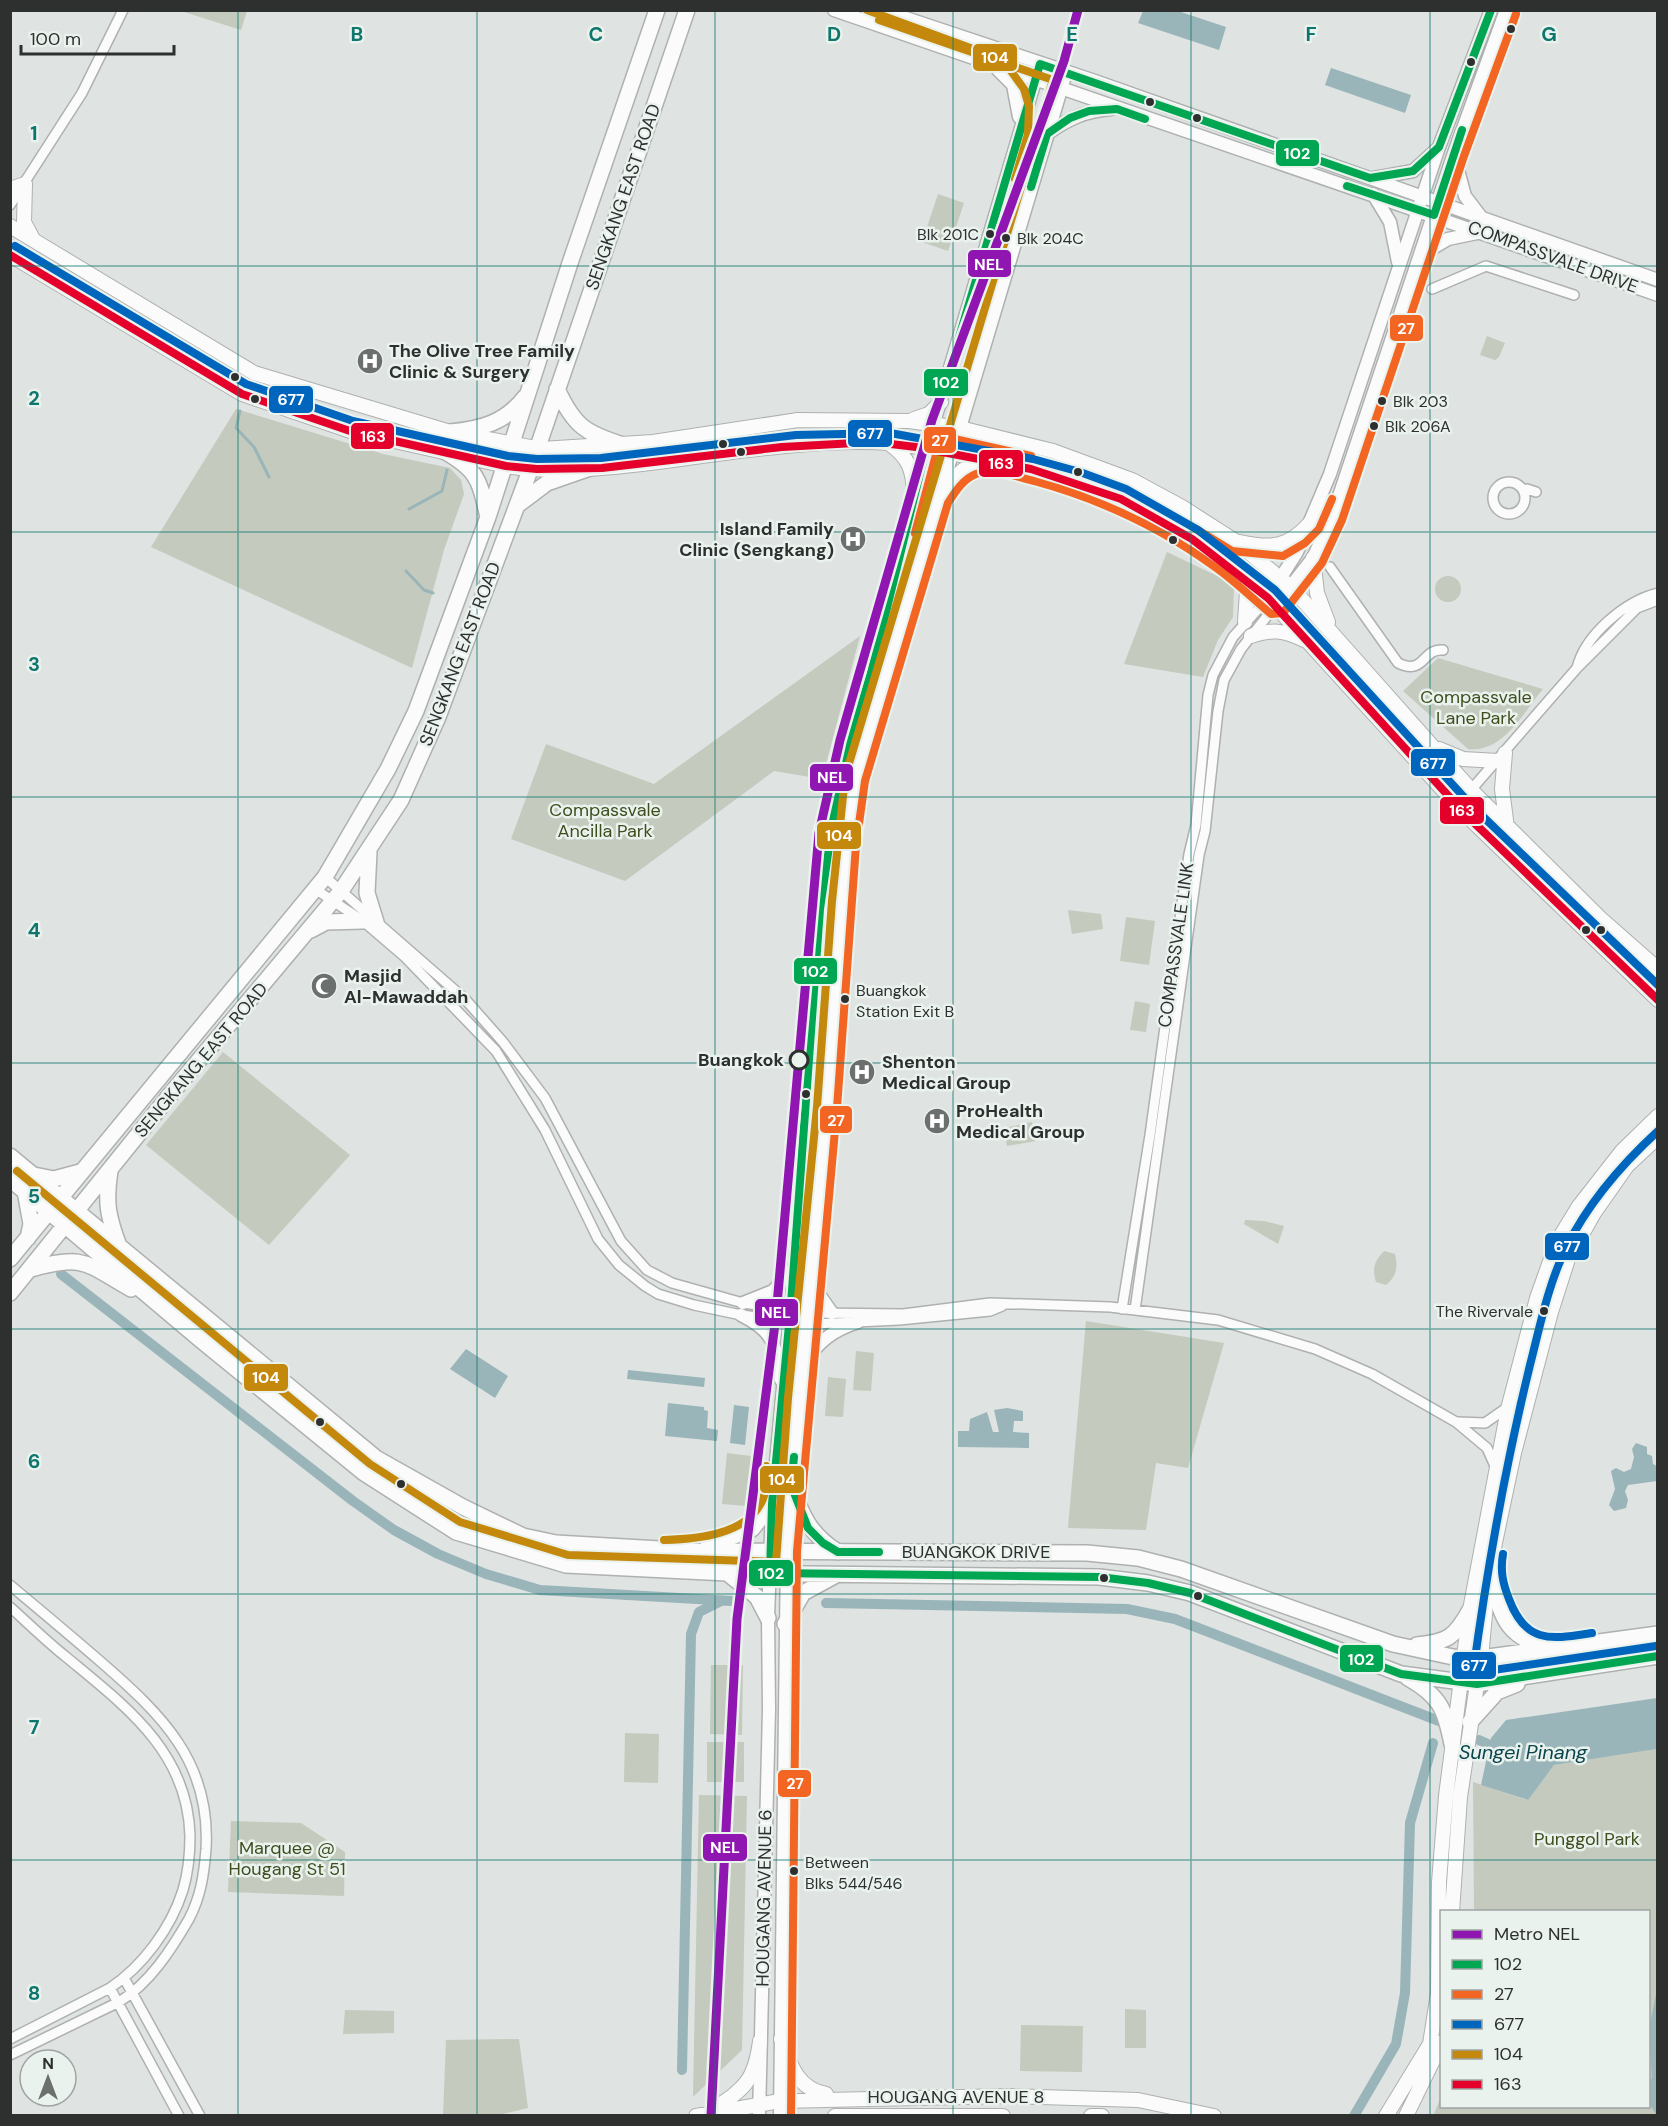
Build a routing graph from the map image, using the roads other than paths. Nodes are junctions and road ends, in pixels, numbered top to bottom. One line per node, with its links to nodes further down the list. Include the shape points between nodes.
1 (123, 10): 19 (street, via 82,93)
2 (657, 10): 38 (main road, SENGKANG EAST ROAD)
3 (687, 10): 37 (main road, SENGKANG EAST ROAD)
4 (834, 10): 9 (street, COMPASSVALE DRIVE)
5 (882, 10): 8 (street, COMPASSVALE DRIVE)
6 (1491, 10): 16 (street)
7 (1506, 10): 17 (street)
8 (1040, 64): 10 (street, COMPASSVALE DRIVE); 11 (street, HOUGANG AVENUE 6)
9 (995, 67): 11 (street, COMPASSVALE DRIVE); 14 (street, via 1013,85)
10 (1066, 72): 12 (street, HOUGANG AVENUE 6); 18 (street, COMPASSVALE DRIVE)
11 (1035, 81): 12 (street, COMPASSVALE DRIVE); 14 (street, HOUGANG AVENUE 6)
12 (1061, 89): 13 (street, COMPASSVALE DRIVE); 15 (street, HOUGANG AVENUE 6)
13 (1116, 109): 15 (street, via 1089,111); 21 (street, COMPASSVALE DRIVE)
14 (1020, 126): 39 (street, HOUGANG AVENUE 6)
15 (1047, 134): 42 (street, HOUGANG AVENUE 6)
16 (1439, 147): 18 (street, via 1413,171); 22 (street)
17 (1454, 153): 24 (street); 26 (street, via 1465,196)
18 (1370, 178): 22 (street, COMPASSVALE DRIVE)
19 (25, 184): 20 (main road); 23 (street); 29 (main road, via 24,222)
20 (10, 189)
21 (1373, 194): 25 (street, COMPASSVALE DRIVE); 32 (street, via 1390,222)
22 (1423, 197): 24 (street, COMPASSVALE DRIVE); 25 (street)
23 (10, 205)
24 (1435, 208): 25 (street, COMPASSVALE DRIVE); 26 (street, COMPASSVALE DRIVE); 28 (street, COMPASSVALE DRIVE); 31 (street)
25 (1418, 210): 32 (street)
26 (1482, 218): 33 (street, COMPASSVALE DRIVE)
27 (10, 226): 29 (main road)
28 (1481, 232): 31 (street, via 1454,236); 35 (street, COMPASSVALE DRIVE)
29 (36, 243): 43 (main road, via 254,373)
30 (10, 255): 49 (main road, via 242,394 350,431)
31 (1420, 255): 61 (street, via 1339,498)
32 (1399, 267): 59 (street)
33 (1658, 280)
34 (1432, 289): 36 (street, via 1486,266)
35 (1658, 294)
36 (1574, 295)
37 (557, 389): 46 (main road, via 579,426); 47 (main road, SENGKANG EAST ROAD)
38 (530, 392): 43 (main road, via 497,423); 44 (main road, SENGKANG EAST ROAD)
39 (941, 402): 40 (main road, via 928,414); 41 (street, HOUGANG AVENUE 6)
40 (909, 421): 41 (main road); 46 (main road, via 798,420)
41 (933, 423): 42 (main road); 48 (street, HOUGANG AVENUE 6)
42 (960, 428): 50 (street, HOUGANG AVENUE 6); 60 (main road, via 1101,467 1152,490)
43 (450, 432): 44 (main road)
44 (513, 443): 47 (main road); 52 (main road, SENGKANG EAST ROAD)
45 (889, 443): 48 (main road); 53 (main road, via 805,444); 55 (main road, via 908,461)
46 (623, 445): 47 (main road)
47 (537, 449): 54 (main road, SENGKANG EAST ROAD)
48 (926, 449): 50 (main road); 55 (street, HOUGANG AVENUE 6)
49 (444, 451): 52 (main road); 58 (main road, via 476,475)
50 (952, 454): 51 (main road); 56 (street, HOUGANG AVENUE 6)
51 (992, 461): 56 (main road, via 960,471); 63 (main road, via 1068,479 1133,505 1183,533)
52 (506, 465): 54 (main road); 58 (main road, SENGKANG EAST ROAD)
53 (593, 467): 54 (main road); 57 (main road, via 547,483)
54 (530, 470): 57 (main road, SENGKANG EAST ROAD)
55 (914, 492): 105 (street, HOUGANG AVENUE 6, via 886,615 839,778 820,909)
56 (938, 498): 106 (street, HOUGANG AVENUE 6, via 855,779 846,844)
57 (516, 508): 79 (main road, SENGKANG EAST ROAD, via 438,717 401,800)
58 (488, 518): 80 (main road, SENGKANG EAST ROAD, via 416,711 388,769)
59 (1311, 522): 60 (main road, via 1281,546); 64 (street)
60 (1235, 541): 64 (main road)
61 (1313, 558): 64 (street); 69 (main road, via 1317,593)
62 (1330, 567): 72 (street, via 1398,663 1417,666 1432,652)
63 (1242, 574): 67 (main road); 68 (main road, via 1247,591)
64 (1287, 584): 67 (street); 69 (main road)
65 (1658, 593): 73 (street, via 1613,617 1580,655)
66 (1658, 600): 73 (street, via 1637,608)
67 (1272, 601): 68 (street, COMPASSVALE LINK); 70 (street, COMPASSVALE LINK); 71 (main road)
68 (1245, 622): 112 (street, COMPASSVALE LINK, via 1220,658 1208,695 1196,825)
69 (1331, 630): 74 (main road)
70 (1251, 636): 71 (main road, via 1284,630); 113 (street, COMPASSVALE LINK, via 1228,672 1218,711 1210,797)
71 (1312, 644): 77 (main road)
72 (1443, 650)
73 (1577, 668): 75 (street)
74 (1431, 745): 75 (main road, via 1463,759); 76 (main road)
75 (1502, 757): 76 (street); 78 (main road)
76 (1472, 791): 77 (street); 78 (main road)
77 (1458, 806): 85 (main road)
78 (1507, 828): 84 (main road)
79 (369, 852): 81 (main road, SENGKANG EAST ROAD); 82 (main road)
80 (320, 883): 81 (street); 81 (street); 94 (main road, SENGKANG EAST ROAD)
81 (337, 896): 82 (street); 83 (main road, SENGKANG EAST ROAD)
82 (369, 922): 83 (main road, via 326,922); 86 (street, via 465,999); 87 (street, via 496,1051)
83 (309, 932): 93 (main road, SENGKANG EAST ROAD)
84 (1658, 969)
85 (1658, 1000)
86 (524, 1068): 87 (street, via 528,1085); 88 (street)
87 (522, 1094): 90 (street)
88 (544, 1098): 90 (street); 111 (street, via 612,1229 647,1270)
89 (1658, 1116): 120 (main road, via 1601,1177 1557,1242)
90 (544, 1130): 111 (street, via 598,1239 619,1265 658,1294)
91 (1658, 1137): 129 (main road, via 1628,1166 1568,1259 1514,1453)
92 (10, 1156): 95 (main road, BUANGKOK DRIVE)
93 (110, 1169): 99 (main road, SENGKANG EAST ROAD); 103 (main road, via 106,1198)
94 (82, 1172): 95 (main road, via 54,1179); 98 (main road, SENGKANG EAST ROAD)
95 (34, 1175): 98 (main road, BUANGKOK DRIVE)
96 (10, 1179): 97 (main road, BUANGKOK DRIVE)
97 (25, 1191): 100 (main road, BUANGKOK DRIVE); 102 (main road, via 31,1224)
98 (60, 1199): 99 (main road, BUANGKOK DRIVE); 100 (main road, SENGKANG EAST ROAD)
99 (76, 1212): 101 (main road, SENGKANG EAST ROAD); 103 (main road, BUANGKOK DRIVE)
100 (49, 1213): 101 (main road, BUANGKOK DRIVE); 102 (main road, SENGKANG EAST ROAD)
101 (65, 1226): 107 (main road, SENGKANG EAST ROAD); 109 (main road, BUANGKOK DRIVE)
102 (28, 1238): 104 (main road, SENGKANG EAST ROAD)
103 (119, 1246): 125 (main road, BUANGKOK DRIVE, via 376,1458 463,1507 524,1536 556,1543)
104 (10, 1259)
105 (794, 1268): 111 (street, via 773,1291); 115 (street, HOUGANG AVENUE 6)
106 (811, 1268): 114 (street, via 818,1293); 116 (street, HOUGANG AVENUE 6)
107 (31, 1269): 108 (main road, SENGKANG EAST ROAD); 109 (main road, via 62,1260 84,1261)
108 (10, 1293)
109 (156, 1300): 130 (main road, BUANGKOK DRIVE, via 364,1473 456,1532 566,1566)
110 (1004, 1306): 112 (street); 114 (street, via 990,1303 903,1314); 117 (street, via 979,1312)
111 (742, 1309): 115 (street); 119 (street, via 771,1335)
112 (1122, 1309): 113 (street)
113 (1135, 1310): 121 (street, via 1218,1320 1315,1349 1372,1374)
114 (832, 1313): 116 (street)
115 (790, 1316): 116 (street); 119 (street, HOUGANG AVENUE 6)
116 (807, 1318): 117 (street); 118 (street, HOUGANG AVENUE 6)
117 (858, 1322): 118 (street, via 836,1329 823,1339)
118 (802, 1367): 123 (street, HOUGANG AVENUE 6)
119 (783, 1399): 124 (street, HOUGANG AVENUE 6)
120 (1508, 1407): 121 (street, via 1485,1423); 122 (main road)
121 (1456, 1422): 122 (street, via 1486,1448)
122 (1496, 1471): 136 (main road)
123 (791, 1485): 127 (street, HOUGANG AVENUE 6); 128 (main road, via 808,1528)
124 (772, 1504): 125 (main road, via 752,1529); 126 (street, HOUGANG AVENUE 6)
125 (694, 1551): 126 (main road, BUANGKOK DRIVE)
126 (770, 1551): 127 (main road, BUANGKOK DRIVE); 131 (street, HOUGANG AVENUE 6)
127 (787, 1551): 128 (main road, BUANGKOK DRIVE); 132 (street, HOUGANG AVENUE 6)
128 (838, 1552): 140 (main road, BUANGKOK DRIVE, via 1088,1553 1138,1558 1182,1569)
129 (1489, 1571): 141 (main road, via 1509,1629 1523,1641); 144 (main road)
130 (727, 1573): 131 (main road, BUANGKOK DRIVE); 137 (main road, via 757,1597)
131 (770, 1573): 132 (main road, BUANGKOK DRIVE); 137 (street, HOUGANG AVENUE 6)
132 (786, 1573): 133 (main road, BUANGKOK DRIVE); 138 (street, HOUGANG AVENUE 6)
133 (842, 1573): 138 (main road, via 803,1593); 145 (main road, BUANGKOK DRIVE, via 1099,1577 1148,1583 1234,1608)
134 (10, 1585): 153 (street, via 149,1704 178,1739 200,1786 207,1833 197,1904 174,1944)
135 (10, 1607): 151 (street, via 137,1717 165,1753 182,1786 189,1825 187,1876 163,1932)
136 (1470, 1610): 140 (main road, via 1449,1638 1437,1643); 143 (main road)
137 (768, 1618): 157 (street, HOUGANG AVENUE 6)
138 (785, 1624): 155 (street, HOUGANG AVENUE 6)
139 (1658, 1634): 141 (main road, BUANGKOK DRIVE)
140 (1393, 1644): 143 (main road, BUANGKOK DRIVE)
141 (1551, 1649): 144 (main road, BUANGKOK DRIVE)
142 (1658, 1656): 146 (main road, BUANGKOK DRIVE)
143 (1464, 1658): 144 (main road, BUANGKOK DRIVE); 147 (main road)
144 (1481, 1658): 147 (main road)
145 (1401, 1674): 147 (main road, BUANGKOK DRIVE); 149 (main road, via 1439,1701)
146 (1539, 1675): 147 (main road, BUANGKOK DRIVE); 148 (main road, via 1497,1692)
147 (1469, 1683): 148 (main road); 149 (main road)
148 (1470, 1722): 150 (main road)
149 (1452, 1744): 172 (main road, via 1439,1882 1438,1994 1430,2044)
150 (1452, 1910)
151 (124, 1978): 152 (street); 153 (street)
152 (110, 1988): 154 (street); 156 (street)
153 (133, 1993): 154 (street); 165 (street)
154 (119, 2002): 159 (street); 164 (street)
155 (781, 2038): 160 (main road, via 795,2075 809,2090); 161 (street, HOUGANG AVENUE 6)
156 (10, 2039)
157 (760, 2041): 162 (street, HOUGANG AVENUE 6); 163 (main road, via 752,2078 731,2097)
158 (1440, 2046): 173 (main road)
159 (10, 2055)
160 (849, 2097): 161 (main road, HOUGANG AVENUE 8); 171 (main road, HOUGANG AVENUE 8, via 1108,2098)
161 (780, 2101): 162 (main road, HOUGANG AVENUE 8); 166 (street, HOUGANG AVENUE 6)
162 (759, 2110): 163 (main road, HOUGANG AVENUE 8)
163 (702, 2114)
164 (179, 2115)
165 (200, 2115)
166 (780, 2115)
167 (835, 2115): 168 (main road, HOUGANG AVENUE 8)
168 (1003, 2115)
169 (1091, 2115): 170 (main road)
170 (1102, 2115)
171 (1214, 2115)
172 (1386, 2115)
173 (1406, 2115)

